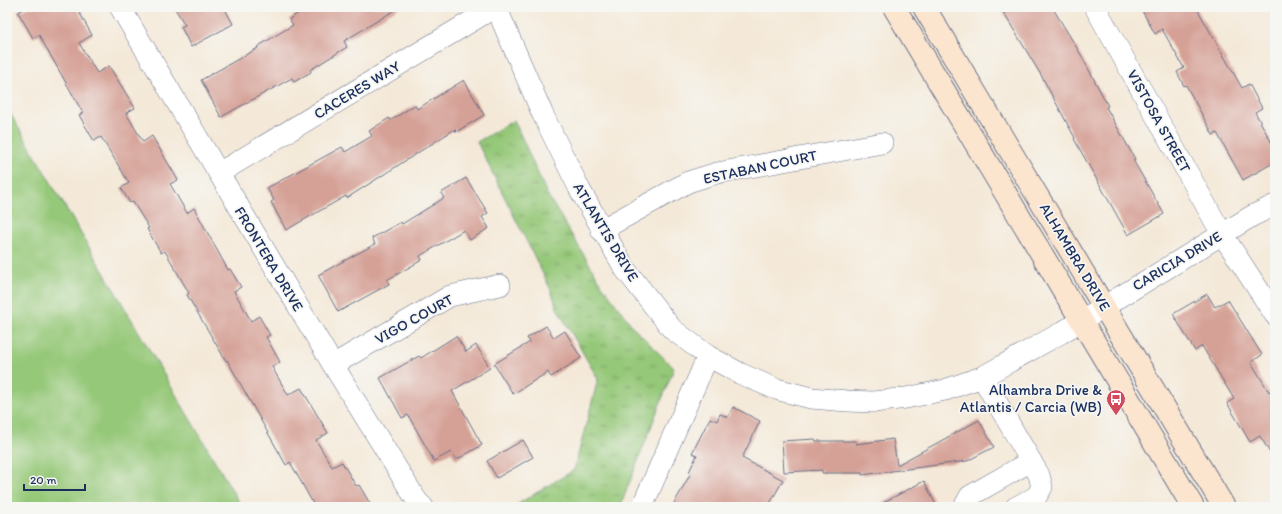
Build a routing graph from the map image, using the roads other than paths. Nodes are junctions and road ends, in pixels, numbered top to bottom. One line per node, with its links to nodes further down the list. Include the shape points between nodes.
1 (120, 7): 7 (street, FRONTERA DRIVE)
2 (495, 7): 7 (street, CACERES WAY); 9 (street, ATLANTIS DRIVE, via 543,114)
3 (894, 7): 14 (main road, ALHAMBRA DRIVE)
4 (924, 7): 12 (main road, ALHAMBRA DRIVE)
5 (1095, 7): 10 (street, VISTOSA STREET)
6 (882, 142): 9 (street, ESTABAN COURT, via 717,173 688,182)
7 (219, 173): 16 (street, FRONTERA DRIVE)
8 (1275, 205): 10 (street, CARICIA DRIVE)
9 (601, 230): 15 (street, ATLANTIS DRIVE, via 625,269 672,329)
10 (1222, 234): 12 (street, CARICIA DRIVE); 13 (street, VISTOSA STREET)
11 (500, 285): 16 (street, VIGO COURT, via 450,296)
12 (1104, 306): 14 (street, CARICIA DRIVE); 24 (main road, ALHAMBRA DRIVE)
13 (1275, 315)
14 (1081, 320): 17 (street, ATLANTIS DRIVE); 23 (main road, ALHAMBRA DRIVE)
15 (708, 356): 17 (street, ATLANTIS DRIVE, via 776,389 811,398 846,402 906,398 945,390); 20 (street)
16 (332, 365): 19 (street, FRONTERA DRIVE, via 416,501)
17 (982, 377): 18 (street)
18 (1031, 461): 21 (street, via 970,496); 22 (street, via 1042,487 1036,497)
19 (423, 507)
20 (642, 507)
21 (964, 507)
22 (1016, 507)
23 (1193, 507)
24 (1224, 507)

